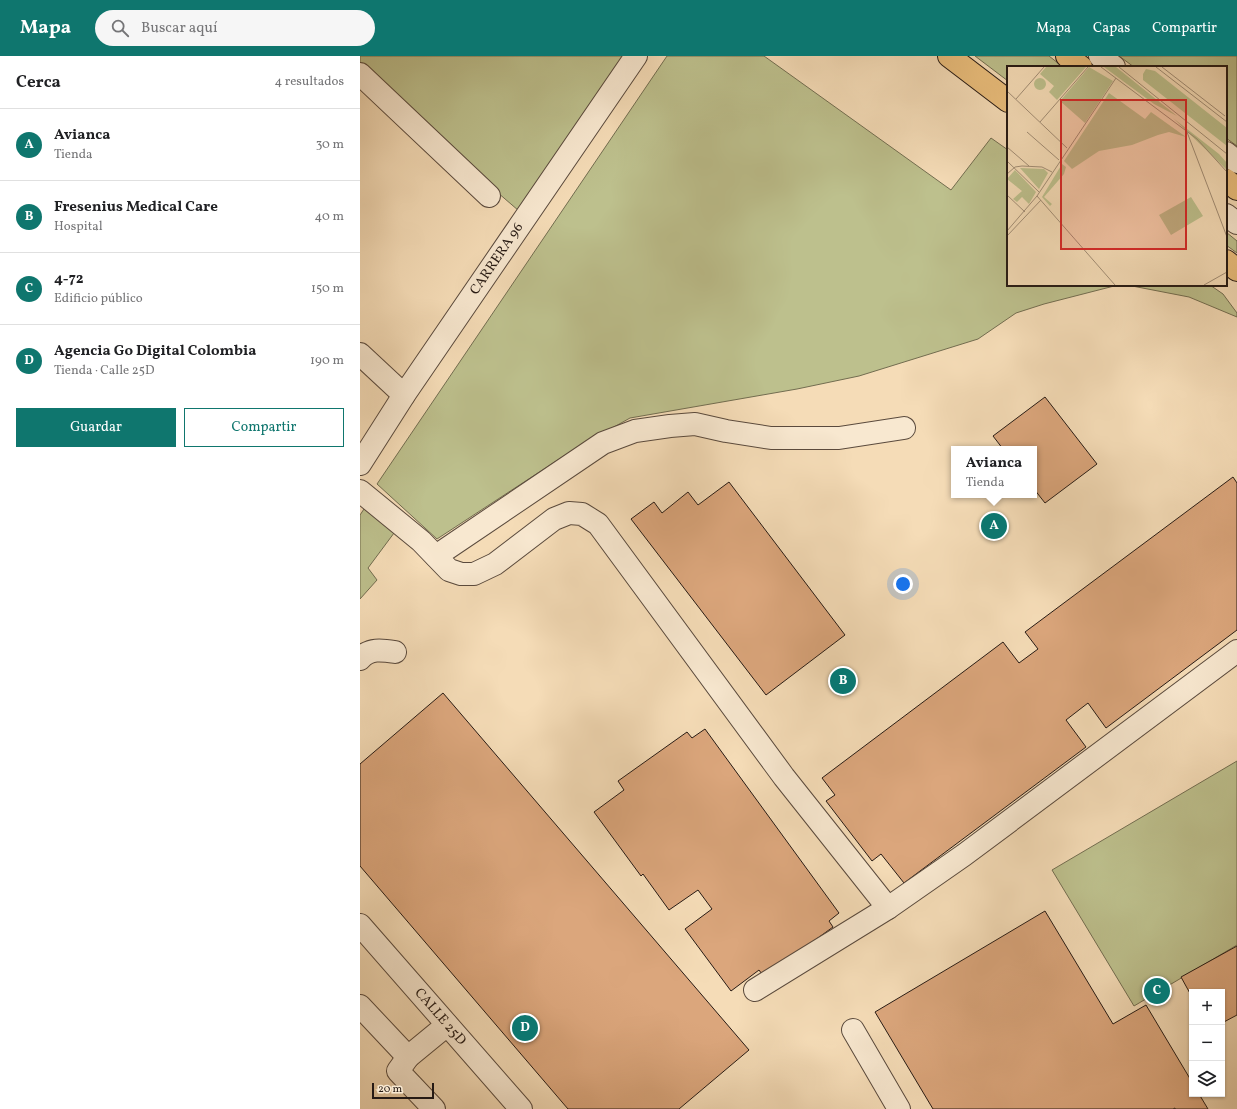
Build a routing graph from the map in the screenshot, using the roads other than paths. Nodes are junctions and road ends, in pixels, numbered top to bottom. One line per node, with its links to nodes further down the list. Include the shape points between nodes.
1 (636, 56): 17 (street, CARRERA 96)
2 (949, 56): 8 (main road)
3 (1067, 56): 5 (main road)
4 (1100, 56): 6 (street)
5 (1080, 66)
6 (1113, 66)
7 (360, 74): 13 (street)
8 (1006, 99)
9 (1227, 154): 10 (street)
10 (1237, 162)
11 (1227, 181): 12 (main road)
12 (1237, 189)
13 (488, 196)
14 (1227, 216): 15 (street)
15 (1237, 223)
16 (360, 354): 17 (street)
17 (404, 395): 19 (street, CARRERA 96)
18 (904, 428): 21 (street, via 839,438 771,438 695,424 635,431 603,443)
19 (360, 464)
20 (360, 491): 21 (street)
21 (436, 556): 25 (street, via 449,570 461,574 474,574 495,564 554,519 569,513 582,514 598,524 784,778)
22 (1237, 651): 25 (street, via 964,855)
23 (395, 652): 24 (street, via 372,651)
24 (360, 659)
25 (888, 908): 27 (street)
26 (360, 925): 29 (street, CALLE 25D)
27 (755, 990)
28 (360, 1006): 31 (street)
29 (447, 1025): 31 (street); 33 (street, CALLE 25D)
30 (853, 1030): 34 (street)
31 (408, 1058): 32 (street, via 398,1071)
32 (434, 1109)
33 (521, 1109)
34 (899, 1109)

